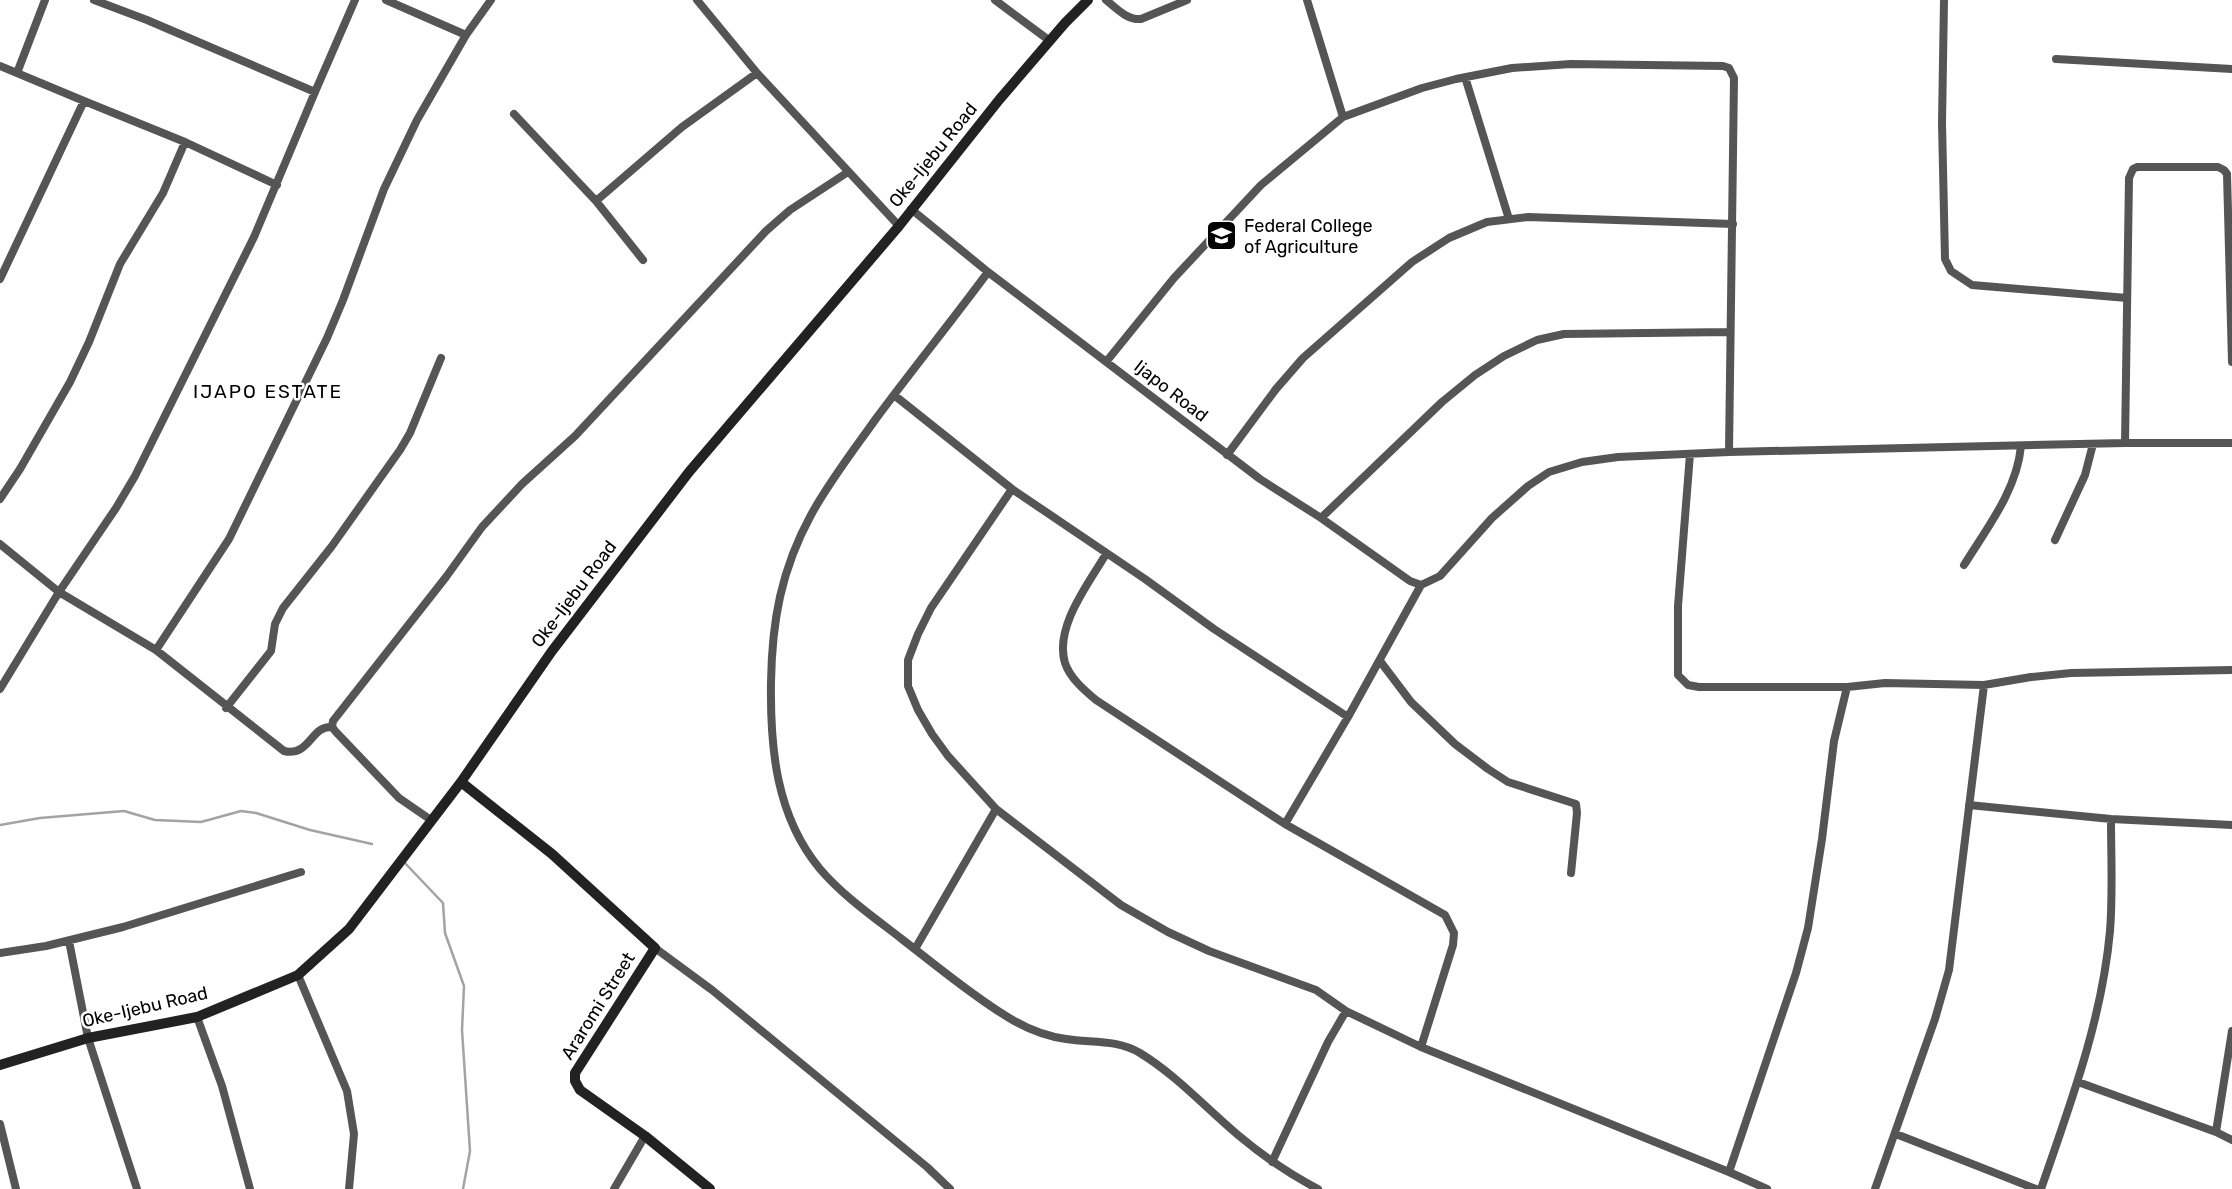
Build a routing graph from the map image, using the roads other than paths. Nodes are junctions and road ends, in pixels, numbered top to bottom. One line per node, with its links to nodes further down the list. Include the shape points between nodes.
1 (45, 0): 18 (street)
2 (94, 0): 21 (street)
3 (355, 0): 21 (street)
4 (386, 0): 13 (street)
5 (491, 0): 13 (street)
6 (697, 0): 19 (street)
7 (995, 0): 14 (street)
8 (1088, 0): 14 (main road, Oke-Ijebu Road)
9 (1106, 0): 10 (street, via 1135,19)
10 (1186, 0)
11 (1307, 0): 24 (street)
12 (1944, 0): 36 (street, via 1945,259 1951,271 1972,285)
13 (466, 35): 58 (street, via 384,189 332,326 229,539)
14 (1050, 41): 29 (main road, Oke-Ijebu Road)
15 (2056, 59): 17 (street)
16 (0, 66): 18 (street)
17 (2232, 69)
18 (17, 72): 22 (street)
19 (757, 73): 26 (street); 28 (street, via 682,127)
20 (1465, 77): 24 (street); 30 (street); 31 (street, via 1571,64 1729,68 1734,78)
21 (315, 92): 27 (street)
22 (84, 101): 25 (street); 35 (street)
23 (514, 114): 28 (street)
24 (1343, 117): 39 (street, via 1261,185 1174,278)
25 (185, 142): 27 (street); 50 (street, via 163,193 120,264 69,382)
26 (848, 172): 32 (street); 66 (street, via 766,230 575,436 482,527)
27 (276, 185): 57 (street, via 135,476)
28 (596, 201): 33 (street)
29 (911, 209): 32 (main road, Oke-Ijebu Road); 34 (street, Ijapo Road)
30 (1508, 219): 31 (street); 47 (street, via 1487,222 1449,238 1402,271 1303,358)
31 (1733, 224): 37 (street)
32 (899, 226): 67 (main road, Oke-Ijebu Road, via 689,472 552,651)
33 (643, 260)
34 (988, 272): 39 (street, Ijapo Road); 41 (street)
35 (0, 279)
36 (2127, 298): 40 (street, via 2129,178 2133,169 2224,170 2228,180); 42 (street)
37 (1730, 332): 46 (street); 51 (street, via 1564,334 1536,340 1475,375 1442,402)
38 (441, 358): 64 (street, via 400,450 283,608 271,651)
39 (1106, 362): 47 (street, Ijapo Road)
40 (2232, 362)
41 (894, 395): 49 (street); 78 (street, via 845,461 795,548 775,617 771,717 781,796 803,845 844,893)
42 (2125, 443): 43 (street); 44 (street)
43 (2232, 443)
44 (2092, 444): 45 (street); 52 (street, via 2085,475)
45 (2021, 446): 46 (street); 55 (street, via 2016,475)
46 (1728, 452): 48 (street)
47 (1227, 454): 51 (street, Ijapo Road)
48 (1690, 454): 56 (street, via 1618,457 1549,472 1511,499 1440,576); 62 (street, via 1678,606 1681,680 1699,687)
49 (1012, 489): 54 (street); 69 (street, via 931,608 908,660 908,686 925,722)
50 (0, 499)
51 (1321, 518): 56 (street, Ijapo Road)
52 (2055, 540)
53 (0, 544): 57 (street)
54 (1107, 554): 65 (street); 72 (street, via 1066,628 1066,664 1079,685)
55 (1964, 565)
56 (1421, 585): 59 (street)
57 (59, 592): 58 (street); 63 (street)
58 (156, 650): 64 (street)
59 (1380, 661): 65 (street); 75 (street, via 1411,702 1488,769 1508,782 1576,804)
60 (2232, 670): 61 (street, via 2071,673)
61 (1984, 685): 62 (street); 68 (street)
62 (1847, 687): 94 (street, via 1834,741 1808,928)
63 (0, 689)
64 (226, 708): 66 (street, via 289,752 305,746 326,726)
65 (1348, 717): 72 (street)
66 (332, 727): 71 (street, via 394,793)
67 (461, 782): 71 (main road, Oke-Ijebu Road); 77 (main road, Araromi Street, via 552,854)
68 (1969, 806): 70 (street); 90 (street, via 1949,970)
69 (996, 810): 78 (street); 81 (street, via 1121,905 1168,932 1316,990)
70 (2111, 819): 73 (street); 87 (street, via 2110,931)
71 (431, 820): 80 (main road, Oke-Ijebu Road, via 349,929)
72 (1285, 824): 85 (street, via 1451,922 1453,945)
73 (2232, 825)
74 (301, 872): 76 (street)
75 (1571, 873)
76 (69, 941): 79 (street); 84 (street)
77 (655, 948): 91 (main road, Araromi Street, via 575,1073 580,1090); 101 (street)
78 (915, 949): 93 (street, via 1021,1025 1043,1035 1121,1044 1138,1051)
79 (0, 953)
80 (298, 975): 82 (main road, Oke-Ijebu Road); 98 (street, via 347,1091 354,1134)
81 (1346, 1011): 85 (street); 93 (street)
82 (197, 1017): 84 (main road, Oke-Ijebu Road); 97 (street, via 222,1086)
83 (2232, 1031): 89 (street)
84 (88, 1038): 86 (main road, Oke-Ijebu Road); 96 (street)
85 (1422, 1046): 94 (street)
86 (0, 1065)
87 (2078, 1082): 89 (street); 106 (street)
88 (0, 1124): 95 (street)
89 (2216, 1132): 92 (street)
90 (1896, 1134): 104 (street); 105 (street)
91 (645, 1136): 99 (street); 100 (main road, Araromi Street)
92 (2232, 1140)
93 (1272, 1162): 102 (street)
94 (1729, 1172): 103 (street)
95 (16, 1189)
96 (137, 1189)
97 (250, 1189)
98 (349, 1189)
99 (614, 1189)
100 (710, 1189)
101 (950, 1189)
102 (1318, 1189)
103 (1768, 1189)
104 (1875, 1189)
105 (2036, 1189)
106 (2041, 1189)

